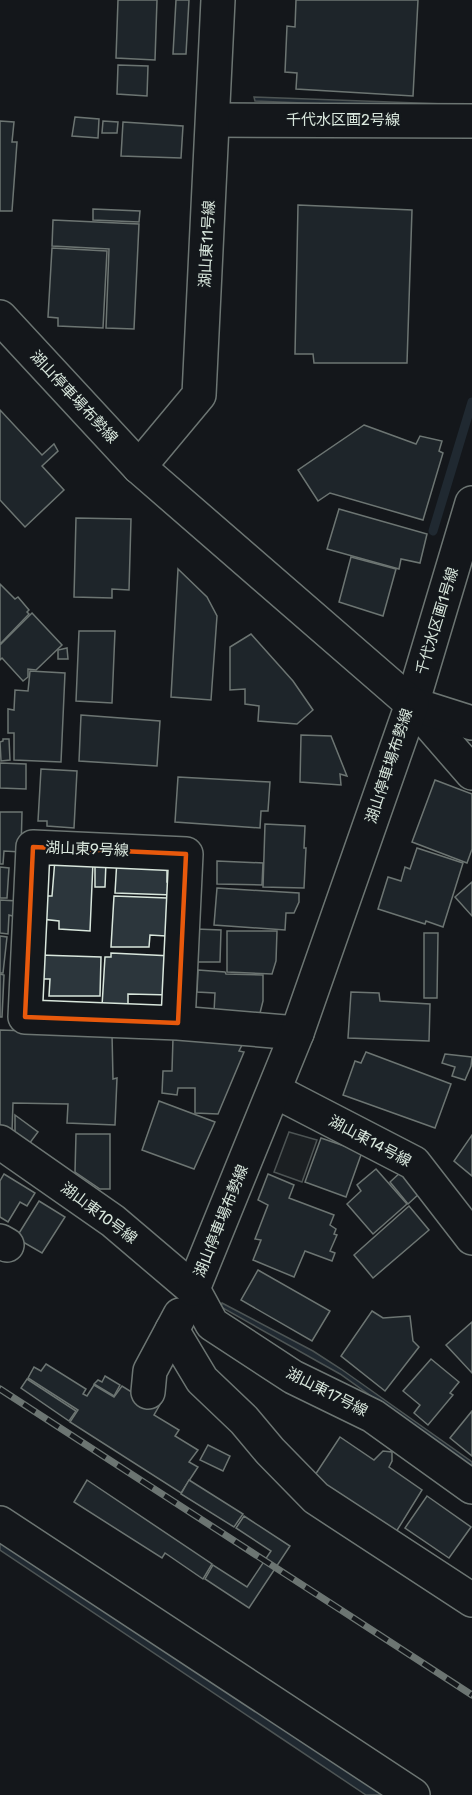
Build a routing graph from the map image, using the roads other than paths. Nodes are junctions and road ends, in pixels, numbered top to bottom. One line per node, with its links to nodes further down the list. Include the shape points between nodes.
1 (218, 0): 2 (street, 湖山東11号線)
2 (214, 120): 3 (street, 千代水区画2号線); 5 (street, 湖山東11号線, via 199,395)
3 (472, 121)
4 (0, 317): 5 (street, 湖山停車場布勢線)
5 (139, 467): 7 (street, 湖山停車場布勢線)
6 (472, 503): 7 (street, 千代水区画1号線)
7 (412, 704): 8 (street); 9 (street); 11 (street, 湖山停車場布勢線)
8 (472, 723)
9 (472, 773)
10 (178, 1023): 10 (street, 湖山東9号線, via 25,1017 33,847 186,854); 11 (street, 湖山東9号線)
11 (297, 1033): 12 (street, 湖山停車場布勢線)
12 (274, 1091): 14 (street, 湖山東14号線, via 414,1163); 15 (street, 湖山停車場布勢線)
13 (0, 1142): 15 (street, 湖山東10号線, via 113,1221)
14 (472, 1239)
15 (194, 1289): 16 (street, 湖山停車場布勢線); 18 (street, 湖山東17号線, via 212,1324 293,1377 373,1416)
16 (172, 1330): 17 (street, 湖山停車場布勢線, via 150,1371); 20 (street, via 202,1380 316,1498)
17 (148, 1392)
18 (472, 1487)
19 (0, 1523): 21 (street)
20 (472, 1600)
21 (413, 1795)

